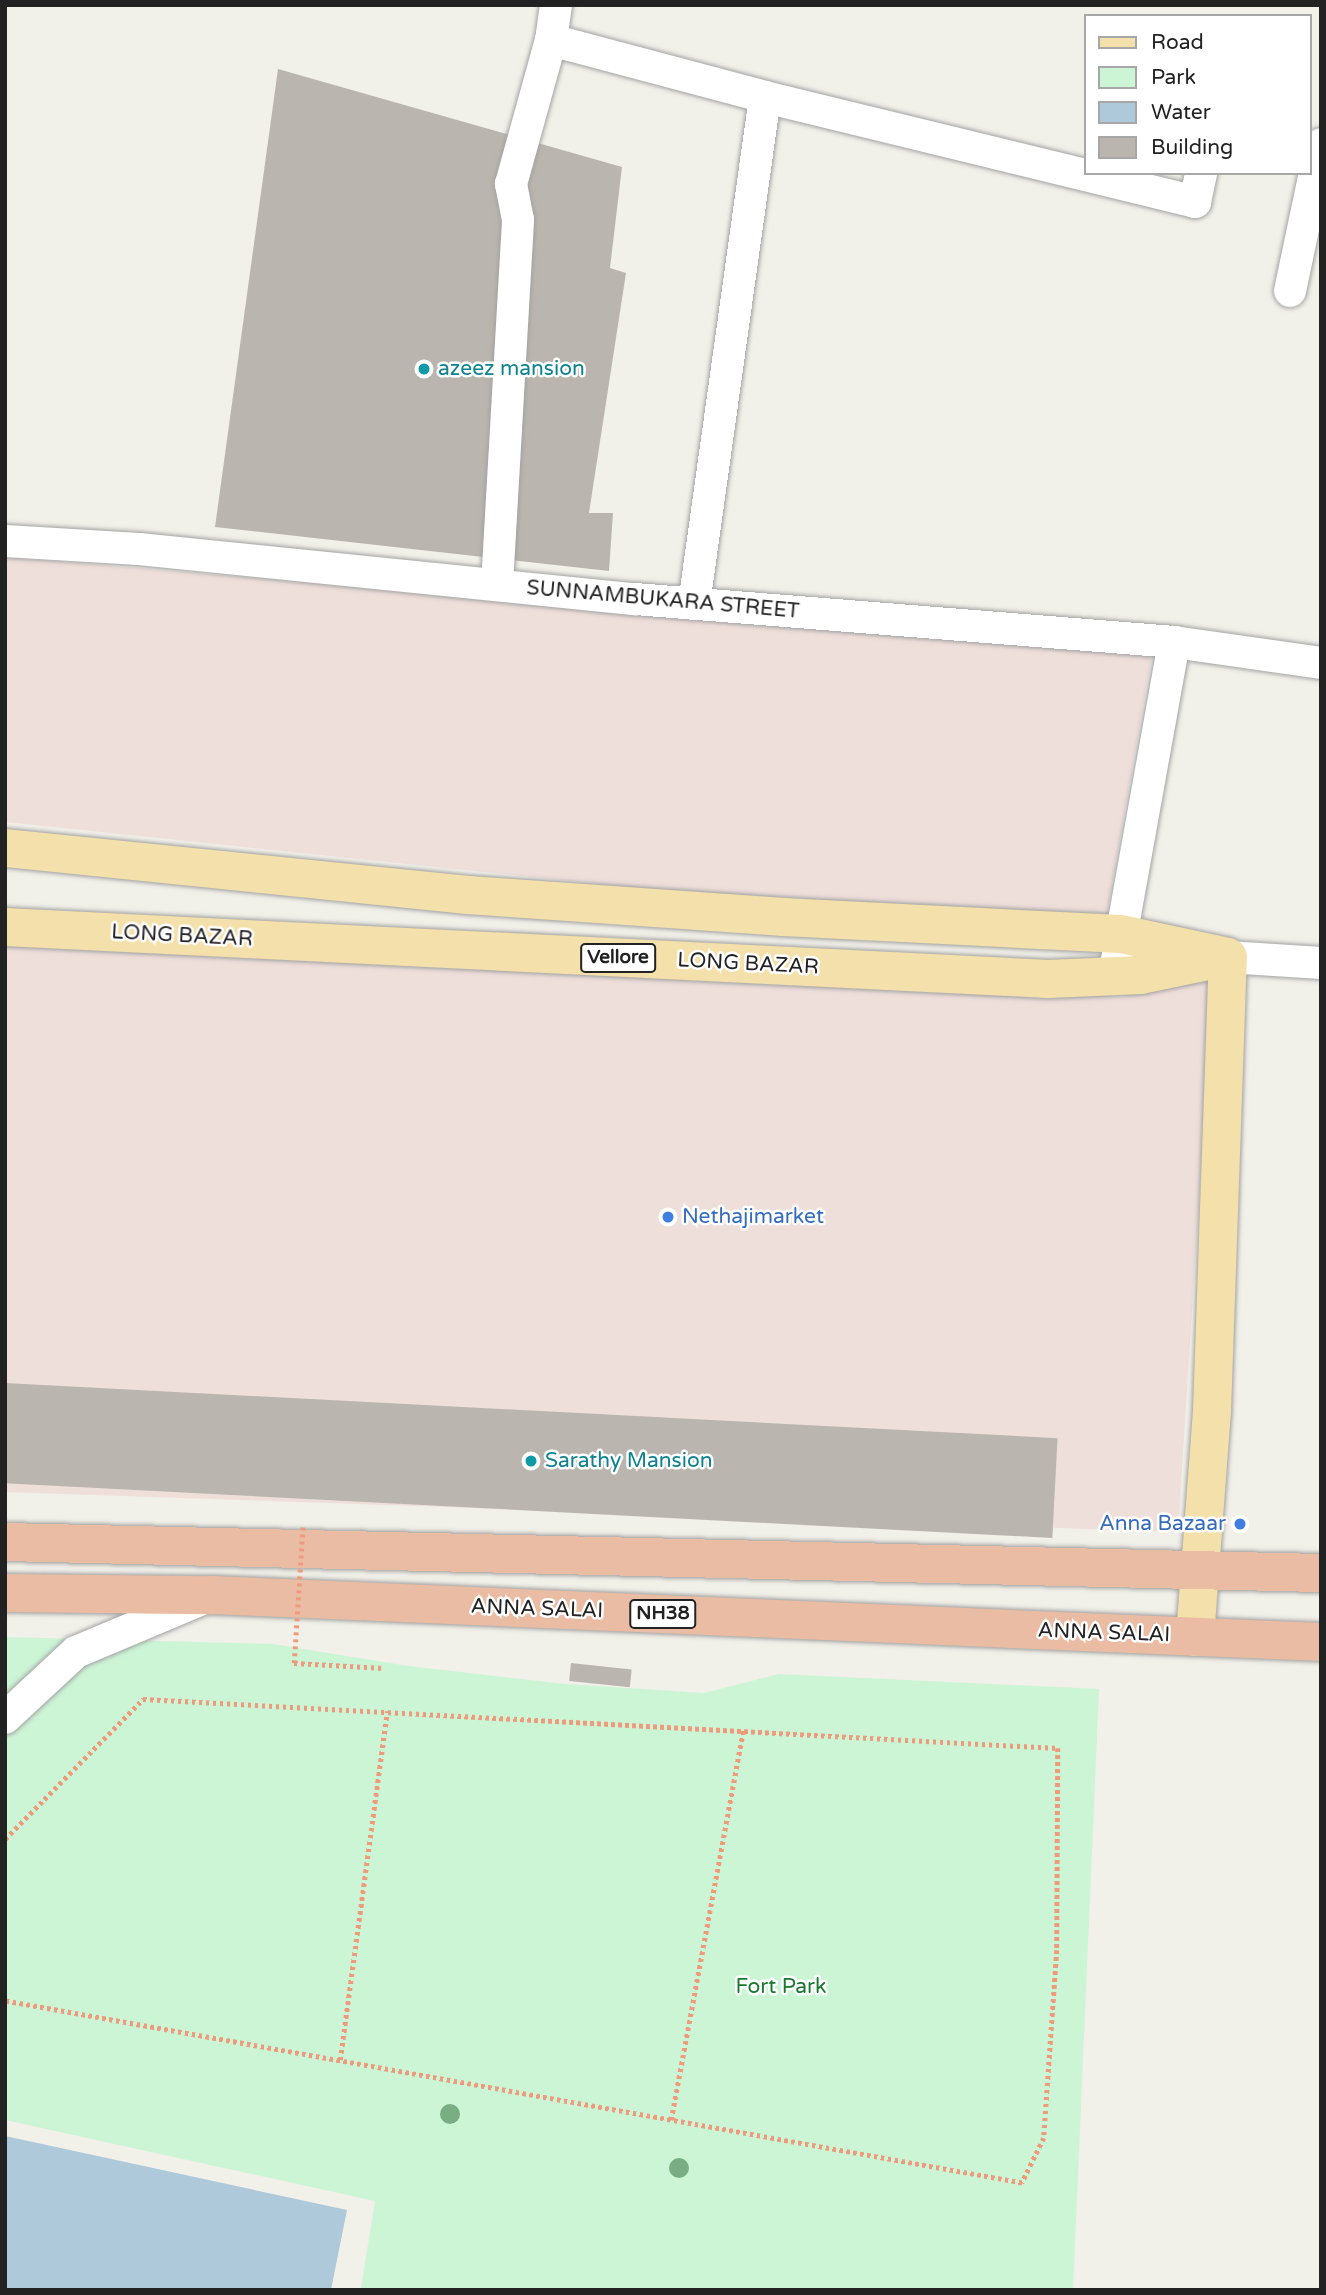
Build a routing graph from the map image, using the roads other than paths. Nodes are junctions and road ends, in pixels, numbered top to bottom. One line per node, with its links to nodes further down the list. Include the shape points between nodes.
1 (556, 5): 2 (street)
2 (551, 40): 3 (street); 10 (street, via 510,184 517,220)
3 (765, 97): 5 (street); 11 (street)
4 (1321, 143): 8 (street)
5 (1084, 175)
6 (1084, 175): 7 (street, via 1195,202)
7 (1200, 175)
8 (1290, 291)
9 (5, 541): 10 (street, SUNNAMBUKARA STREET, via 139,549)
10 (497, 585): 11 (street, SUNNAMBUKARA STREET)
11 (694, 604): 12 (street, SUNNAMBUKARA STREET)
12 (1174, 642): 13 (street, SUNNAMBUKARA STREET); 16 (street)
13 (1321, 663)
14 (5, 848): 16 (main road, via 469,895)
15 (5, 927): 19 (main road, LONG BAZAR / Vellore, via 1048,979)
16 (1121, 934): 17 (main road); 19 (street)
17 (1228, 957): 18 (street, LONG BAZAR / Vellore); 19 (main road, LONG BAZAR / Vellore); 21 (main road)
18 (1321, 963)
19 (1114, 976)
20 (5, 1542): 21 (highway)
21 (1202, 1568): 22 (highway); 25 (main road)
22 (1321, 1573)
23 (5, 1593): 24 (highway, ANNA SALAI / NH38)
24 (212, 1595): 25 (highway, ANNA SALAI / NH38); 27 (street, via 76,1652)
25 (1195, 1637): 26 (highway, ANNA SALAI / NH38)
26 (1321, 1642)
27 (5, 1718)

